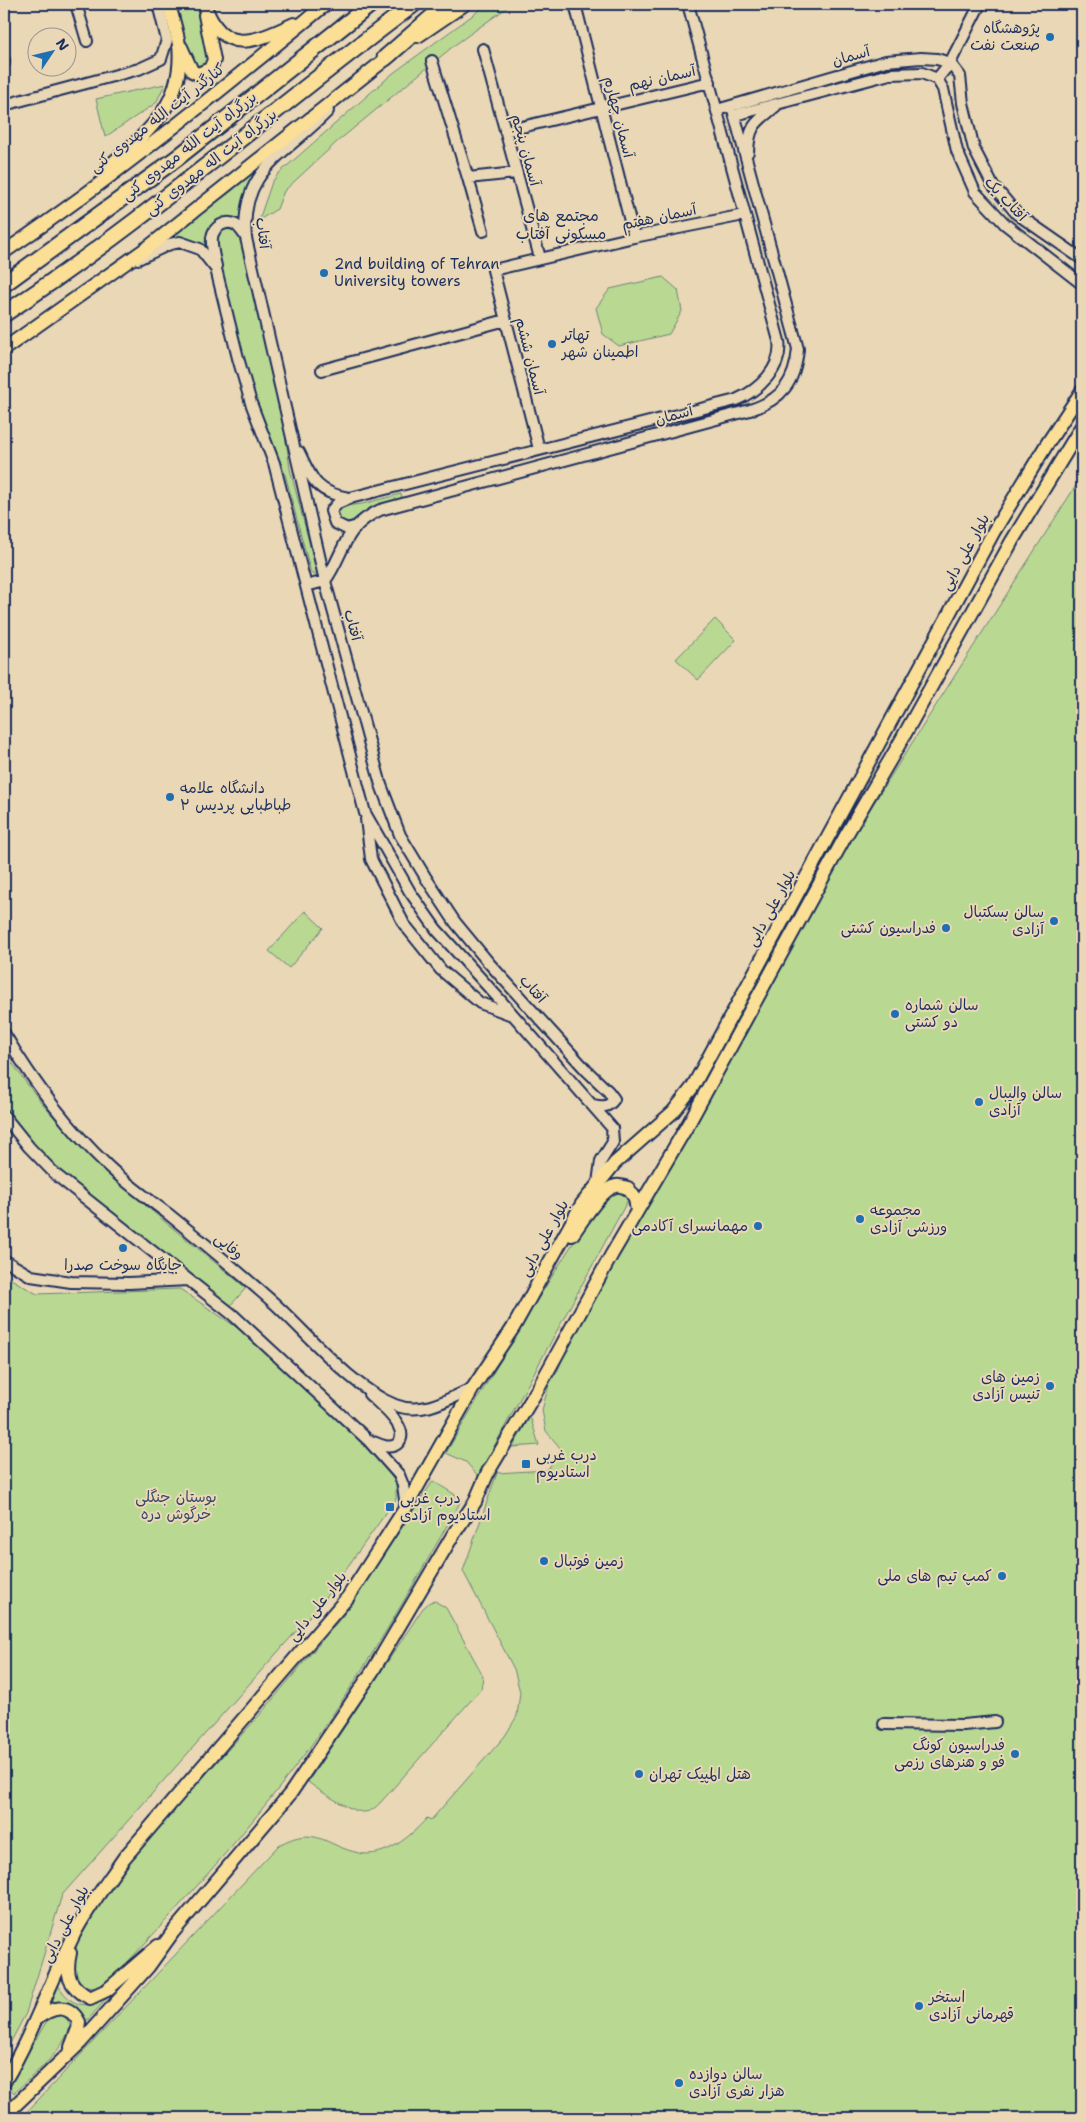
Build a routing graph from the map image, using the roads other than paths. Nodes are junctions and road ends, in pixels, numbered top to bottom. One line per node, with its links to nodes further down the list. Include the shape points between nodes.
1 (76, 4): 13 (street)
2 (158, 4): 23 (street, via 168,40 162,59 131,72)
3 (169, 4): 14 (main road)
4 (204, 4): 5 (main road, via 217,29 228,38 240,40 263,38 298,22); 14 (main road, via 214,60 210,69 198,74 192,71)
5 (326, 4): 31 (main road, کنارگذر آیت الله مهدوی کنی, via 217,93)
6 (371, 4): 42 (highway, بزرگراه آیت الله مهدوی کنی, via 177,158)
7 (414, 4): 44 (highway, بزرگراه آیت اله مهدوی کنی, via 192,178)
8 (447, 4): 16 (highway)
9 (464, 4): 16 (main road)
10 (574, 4): 24 (street, آسمان چهارم)
11 (688, 4): 20 (street)
12 (980, 4): 18 (street)
13 (87, 42)
14 (178, 43): 31 (main road, via 178,77 162,115 103,172)
15 (482, 49): 27 (street, آسمان پنجم)
16 (385, 58): 21 (main road)
17 (432, 61): 30 (street)
18 (950, 63): 19 (street); 26 (street, آسمان, via 921,58 886,61); 38 (street, آفتاب یک, via 960,76 974,149 992,184 1017,214)
19 (937, 79): 22 (street, آسمان, via 922,73 890,74); 43 (street, آفتاب یک, via 943,89 957,151 975,192 1005,224)
20 (710, 82): 24 (street, آسمان نهم); 25 (street)
21 (339, 97): 35 (street, آفتاب, via 258,178 247,203); 39 (main road)
22 (779, 104): 26 (street, آسمان); 28 (street, via 752,127)
23 (4, 105)
24 (601, 108): 27 (street, آسمان نهم); 34 (street, آسمان چهارم)
25 (717, 110): 26 (street, آسمان); 32 (street, آسمان)
26 (734, 110): 28 (street, آسمان)
27 (505, 131): 29 (street, آسمان پنجم)
28 (748, 163): 53 (street, آسمان, via 798,350 795,371 782,393 750,410 395,505 370,515)
29 (516, 172): 30 (street); 37 (street, آسمان پنجم)
30 (468, 178): 33 (street)
31 (94, 186): 36 (main road, کنارگذر آیت الله مهدوی کنی)
32 (744, 215): 34 (street, آسمان هفتم); 51 (street, آسمان, via 780,350 761,384 736,400)
33 (482, 231)
34 (634, 237): 37 (street, آسمان هفتم)
35 (246, 238): 40 (street, via 230,223 222,224 213,233); 50 (street, آفتاب)
36 (4, 252)
37 (540, 258): 41 (street, آسمان هفتم)
38 (1082, 259)
39 (126, 264): 40 (street, آفتاب, via 180,242 200,249); 46 (main road)
40 (216, 269): 55 (street, آفتاب, via 238,358 274,463)
41 (493, 270): 45 (street, آسمان ششم)
42 (4, 284)
43 (1082, 284)
44 (4, 314)
45 (506, 320): 47 (street); 51 (street, آسمان ششم)
46 (4, 349)
47 (322, 370)
48 (1082, 391): 61 (main road, بلوار علی دایی, via 990,540 692,1088 673,1112 615,1163)
49 (1082, 426): 62 (main road, بلوار علی دایی, via 1007,549 690,1122)
50 (292, 437): 52 (street, via 313,480 325,492); 54 (street, آفتاب)
51 (539, 449): 52 (street, آسمان)
52 (350, 498): 53 (street, via 338,503 331,515 340,527)
53 (354, 527): 54 (street, آسمان)
54 (325, 581): 55 (street); 59 (street, آفتاب, via 381,785 400,835 455,922 614,1099 603,1107)
55 (306, 586): 56 (street, آفتاب)
56 (365, 810): 57 (street, آفتاب, via 410,892 436,929); 57 (street, via 371,859 404,924 441,970 480,1003)
57 (515, 1016): 59 (street, آفتاب)
58 (4, 1033): 66 (street, وفایی, via 43,1093 109,1167 273,1303)
59 (593, 1105): 61 (street, آفتاب, via 612,1128 613,1142 601,1162)
60 (4, 1116): 65 (street, via 56,1175)
61 (598, 1183): 64 (main road, بلوار علی دایی, via 582,1204)
62 (637, 1211): 64 (main road, via 635,1198 628,1188 616,1186 608,1189); 72 (main road, بلوار علی دایی, via 488,1472 475,1502 372,1672 290,1794)
63 (4, 1260): 65 (street, via 31,1276 71,1282)
64 (546, 1268): 67 (main road, بلوار علی دایی, via 513,1328)
65 (188, 1280): 68 (street, via 258,1336)
66 (359, 1384): 67 (street, وفایی, via 395,1405 416,1408 438,1404); 68 (street, via 402,1431 401,1439 389,1447)
67 (473, 1388): 69 (main road, بلوار علی دایی)
68 (368, 1440): 69 (street, via 399,1475)
69 (406, 1507): 73 (main road, بلوار علی دایی, via 348,1597 124,1858)
70 (995, 1722): 71 (street)
71 (884, 1724)
72 (174, 1932): 73 (main road, via 107,1990 90,1998 72,1984 68,1973); 75 (main road, بلوار علی دایی, via 148,1967)
73 (75, 1933): 74 (main road, بلوار علی دایی)
74 (36, 2019): 75 (main road, via 58,2007 72,2011 79,2022); 76 (main road, بلوار علی دایی)
75 (69, 2052): 77 (main road, بلوار علی دایی)
76 (4, 2082)
77 (4, 2116)

